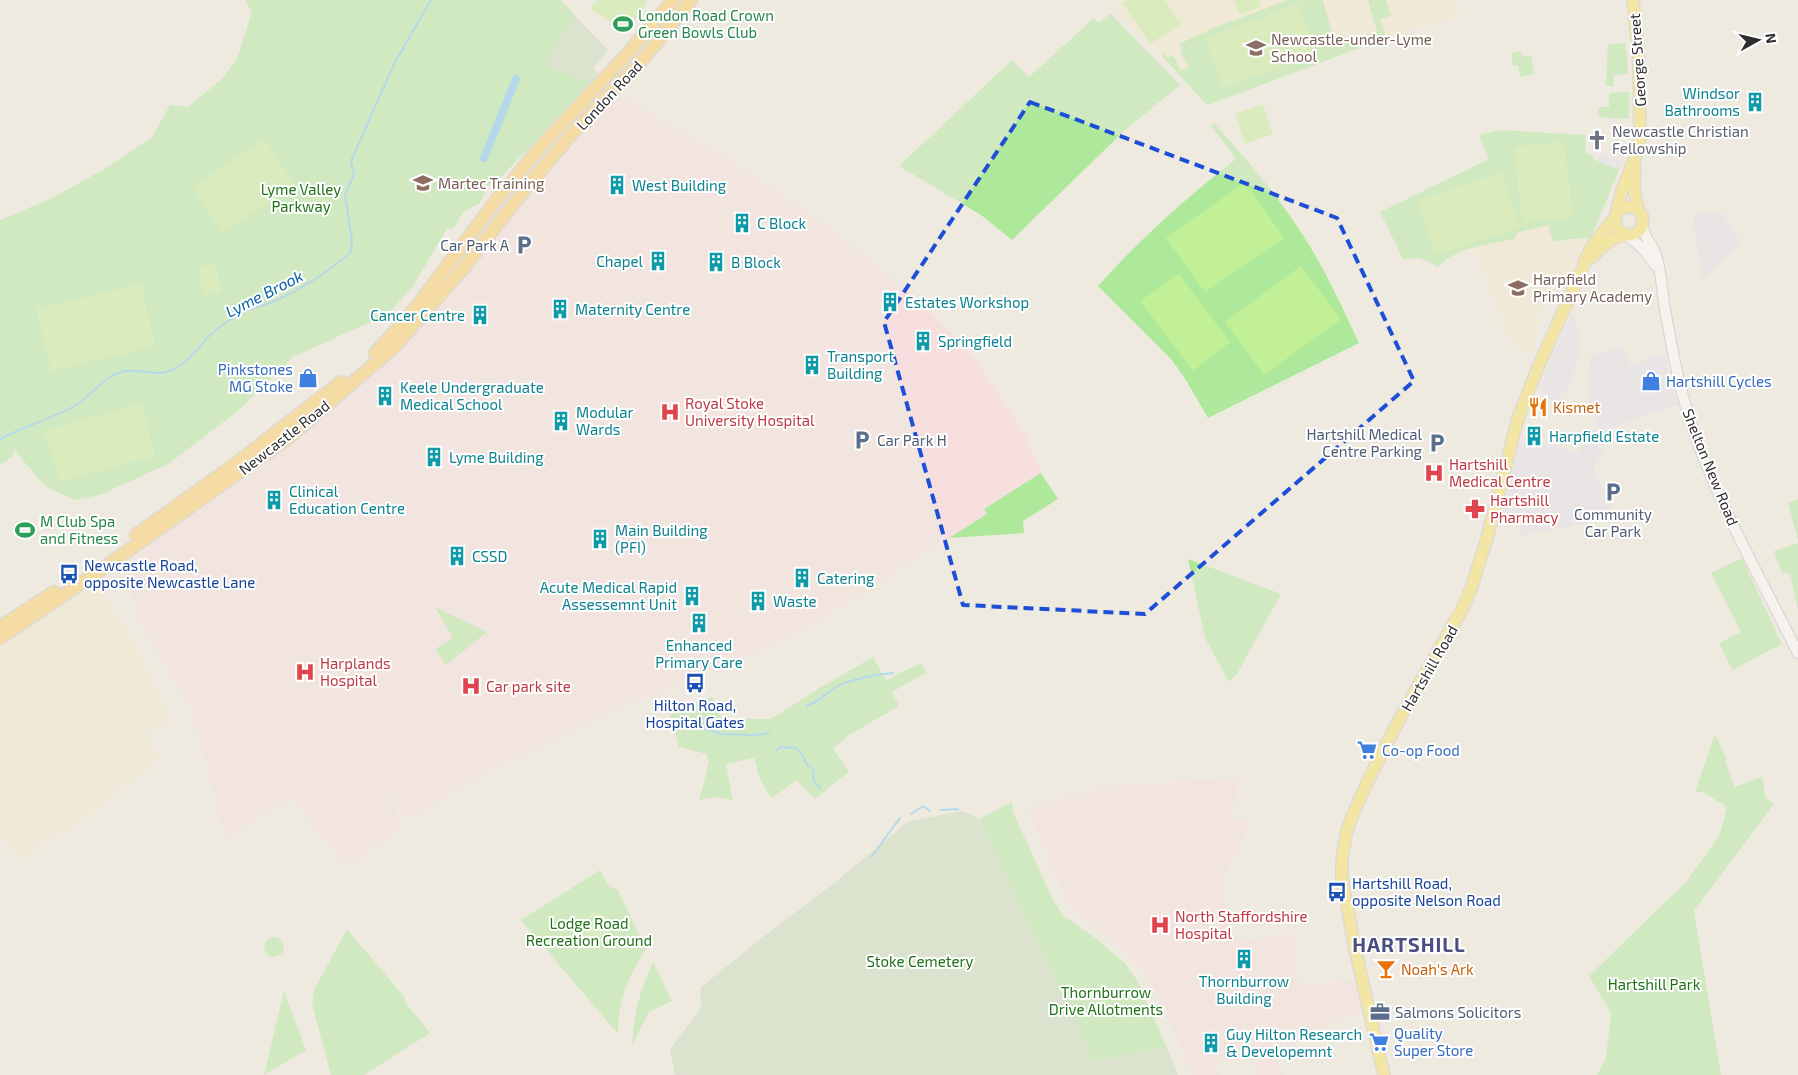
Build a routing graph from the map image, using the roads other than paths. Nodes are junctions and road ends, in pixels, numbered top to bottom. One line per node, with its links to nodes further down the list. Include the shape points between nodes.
1 (673, 0): 4 (highway, London Road)
2 (690, 0): 5 (highway, London Road)
3 (1633, 0): 6 (main road, George Street, via 1641,113)
4 (631, 50): 5 (highway); 7 (highway, London Road)
5 (643, 60): 8 (highway, London Road, via 570,136)
6 (1637, 153): 9 (main road, via 1634,189); 10 (main road, via 1622,190)
7 (514, 179): 15 (highway, Newcastle Road, via 388,341 334,387)
8 (525, 189): 15 (highway, Newcastle Road, via 465,266 395,346)
9 (1638, 210): 10 (main road, via 1626,207); 11 (main road, via 1643,218)
10 (1616, 216): 12 (main road, via 1617,230); 13 (main road, Hartshill Road, via 1587,253)
11 (1642, 224): 12 (main road, via 1638,232); 14 (main road, Shelton New Road, via 1644,235 1658,259)
12 (1626, 235): 13 (main road, Hartshill Road, via 1614,237); 14 (main road, Shelton New Road, via 1644,250)
13 (1583, 267): 19 (main road, Hartshill Road, via 1518,418 1471,590 1379,759 1346,834 1342,878)
14 (1659, 270): 18 (main road, Shelton New Road, via 1678,377 1696,438 1729,517)
15 (294, 428): 16 (highway, Newcastle Road, via 238,462); 17 (highway, Newcastle Road, via 112,562)
16 (0, 628)
17 (0, 638)
18 (1798, 653)
19 (1384, 1075)

